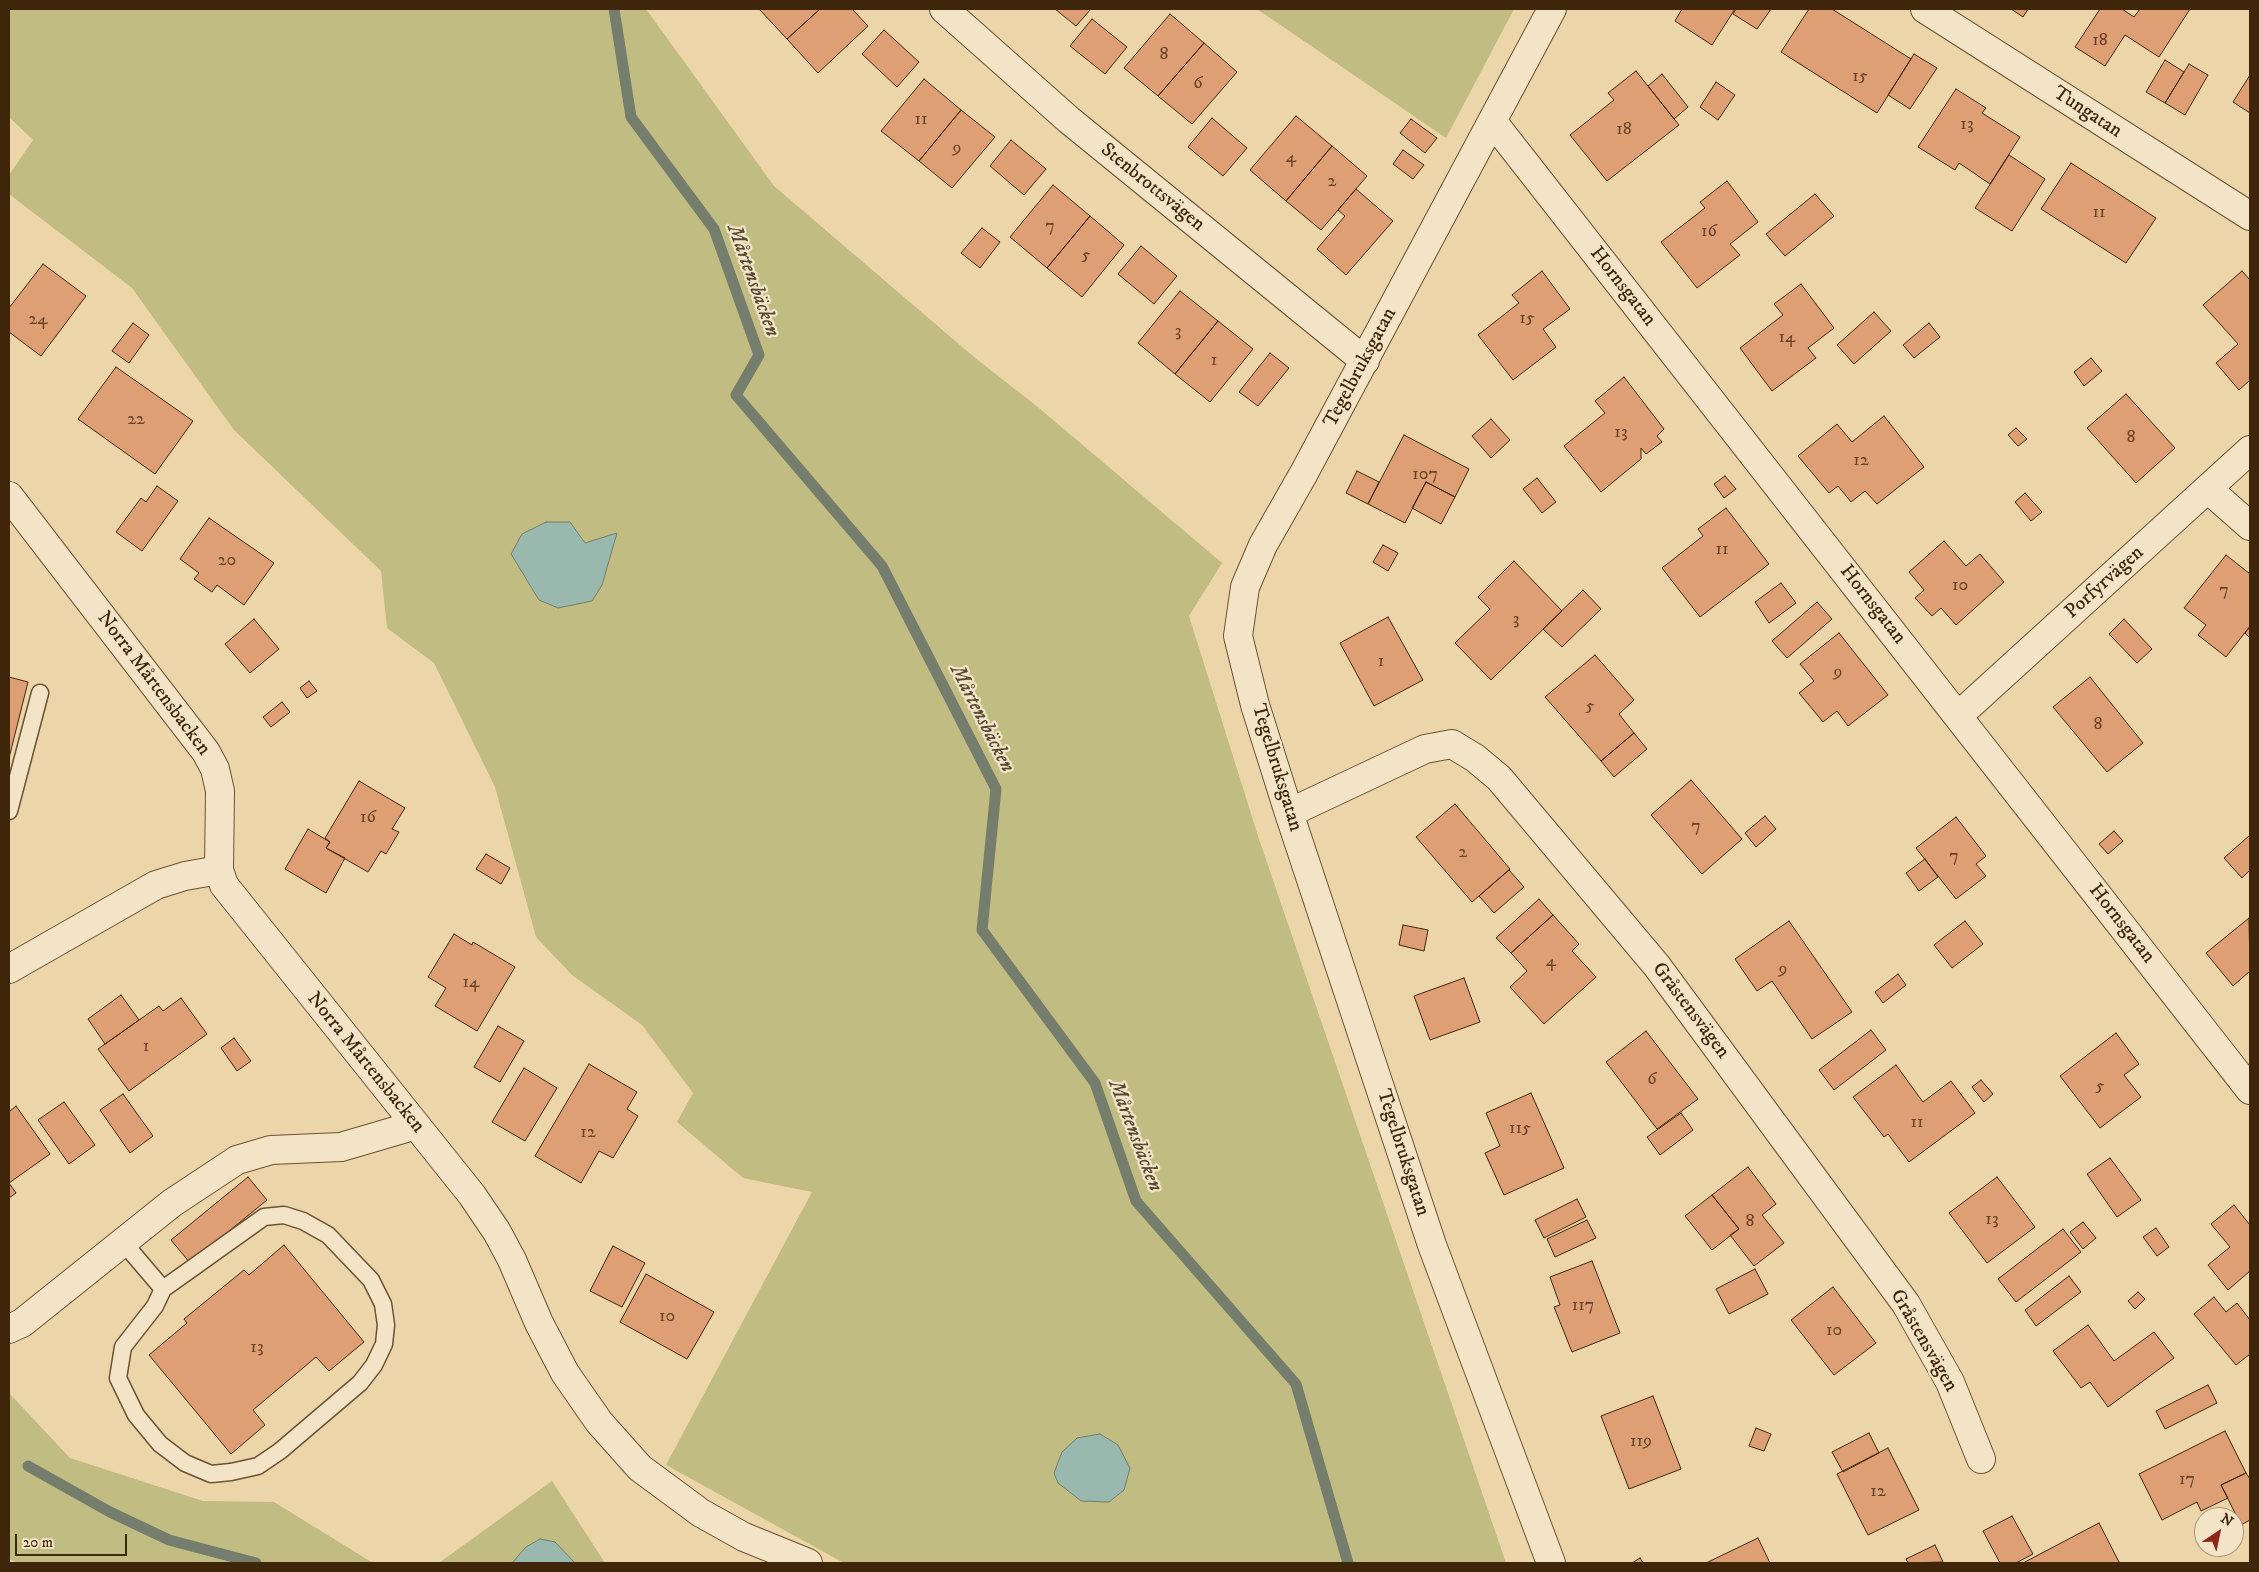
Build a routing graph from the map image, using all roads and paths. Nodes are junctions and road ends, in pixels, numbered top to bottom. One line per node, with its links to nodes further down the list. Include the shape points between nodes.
1 (944, 9): 6 (street, Stenbrottsvägen, via 1069,120)
2 (1552, 9): 4 (street, Tegelbruksgatan)
3 (1925, 9): 5 (street, Tungatan)
4 (1493, 122): 6 (street, Tegelbruksgatan); 12 (street, Hornsgatan)
5 (2250, 216)
6 (1365, 360): 15 (street, Tegelbruksgatan, via 1263,544 1245,587 1238,636 1255,705)
7 (2250, 450): 8 (street, Porfyrvägen)
8 (2208, 489): 10 (street); 12 (street, Porfyrvägen)
9 (9, 496): 16 (street, Norra Mårtensbacken, via 206,752 215,769 220,791)
10 (2250, 526)
11 (40, 693): 13 (lane)
12 (1958, 715): 18 (street, Hornsgatan)
13 (11, 794): 14 (lane)
14 (9, 811)
15 (1289, 813): 23 (street, Gråstensvägen, via 1425,749 1452,744 1499,778 1657,966 1906,1304 1950,1382); 25 (street, Tegelbruksgatan, via 1432,1244)
16 (218, 870): 17 (street, via 156,885); 19 (street, Norra Mårtensbacken, via 239,906)
17 (9, 969)
18 (2250, 1090)
19 (416, 1125): 20 (street, via 341,1146 271,1150 237,1160 172,1203); 24 (street, Norra Mårtensbacken, via 497,1232 565,1372 622,1449 640,1468 700,1513 744,1537)
20 (123, 1242): 21 (lane); 22 (street)
21 (163, 1289): 21 (lane, via 123,1347 118,1378 136,1415 160,1444 186,1463 211,1474 258,1466 280,1451 360,1383 384,1344 383,1304 371,1280 328,1236 303,1221 284,1215 264,1217)
22 (9, 1330)
23 (1981, 1459)
24 (808, 1563)
25 (1551, 1563)

